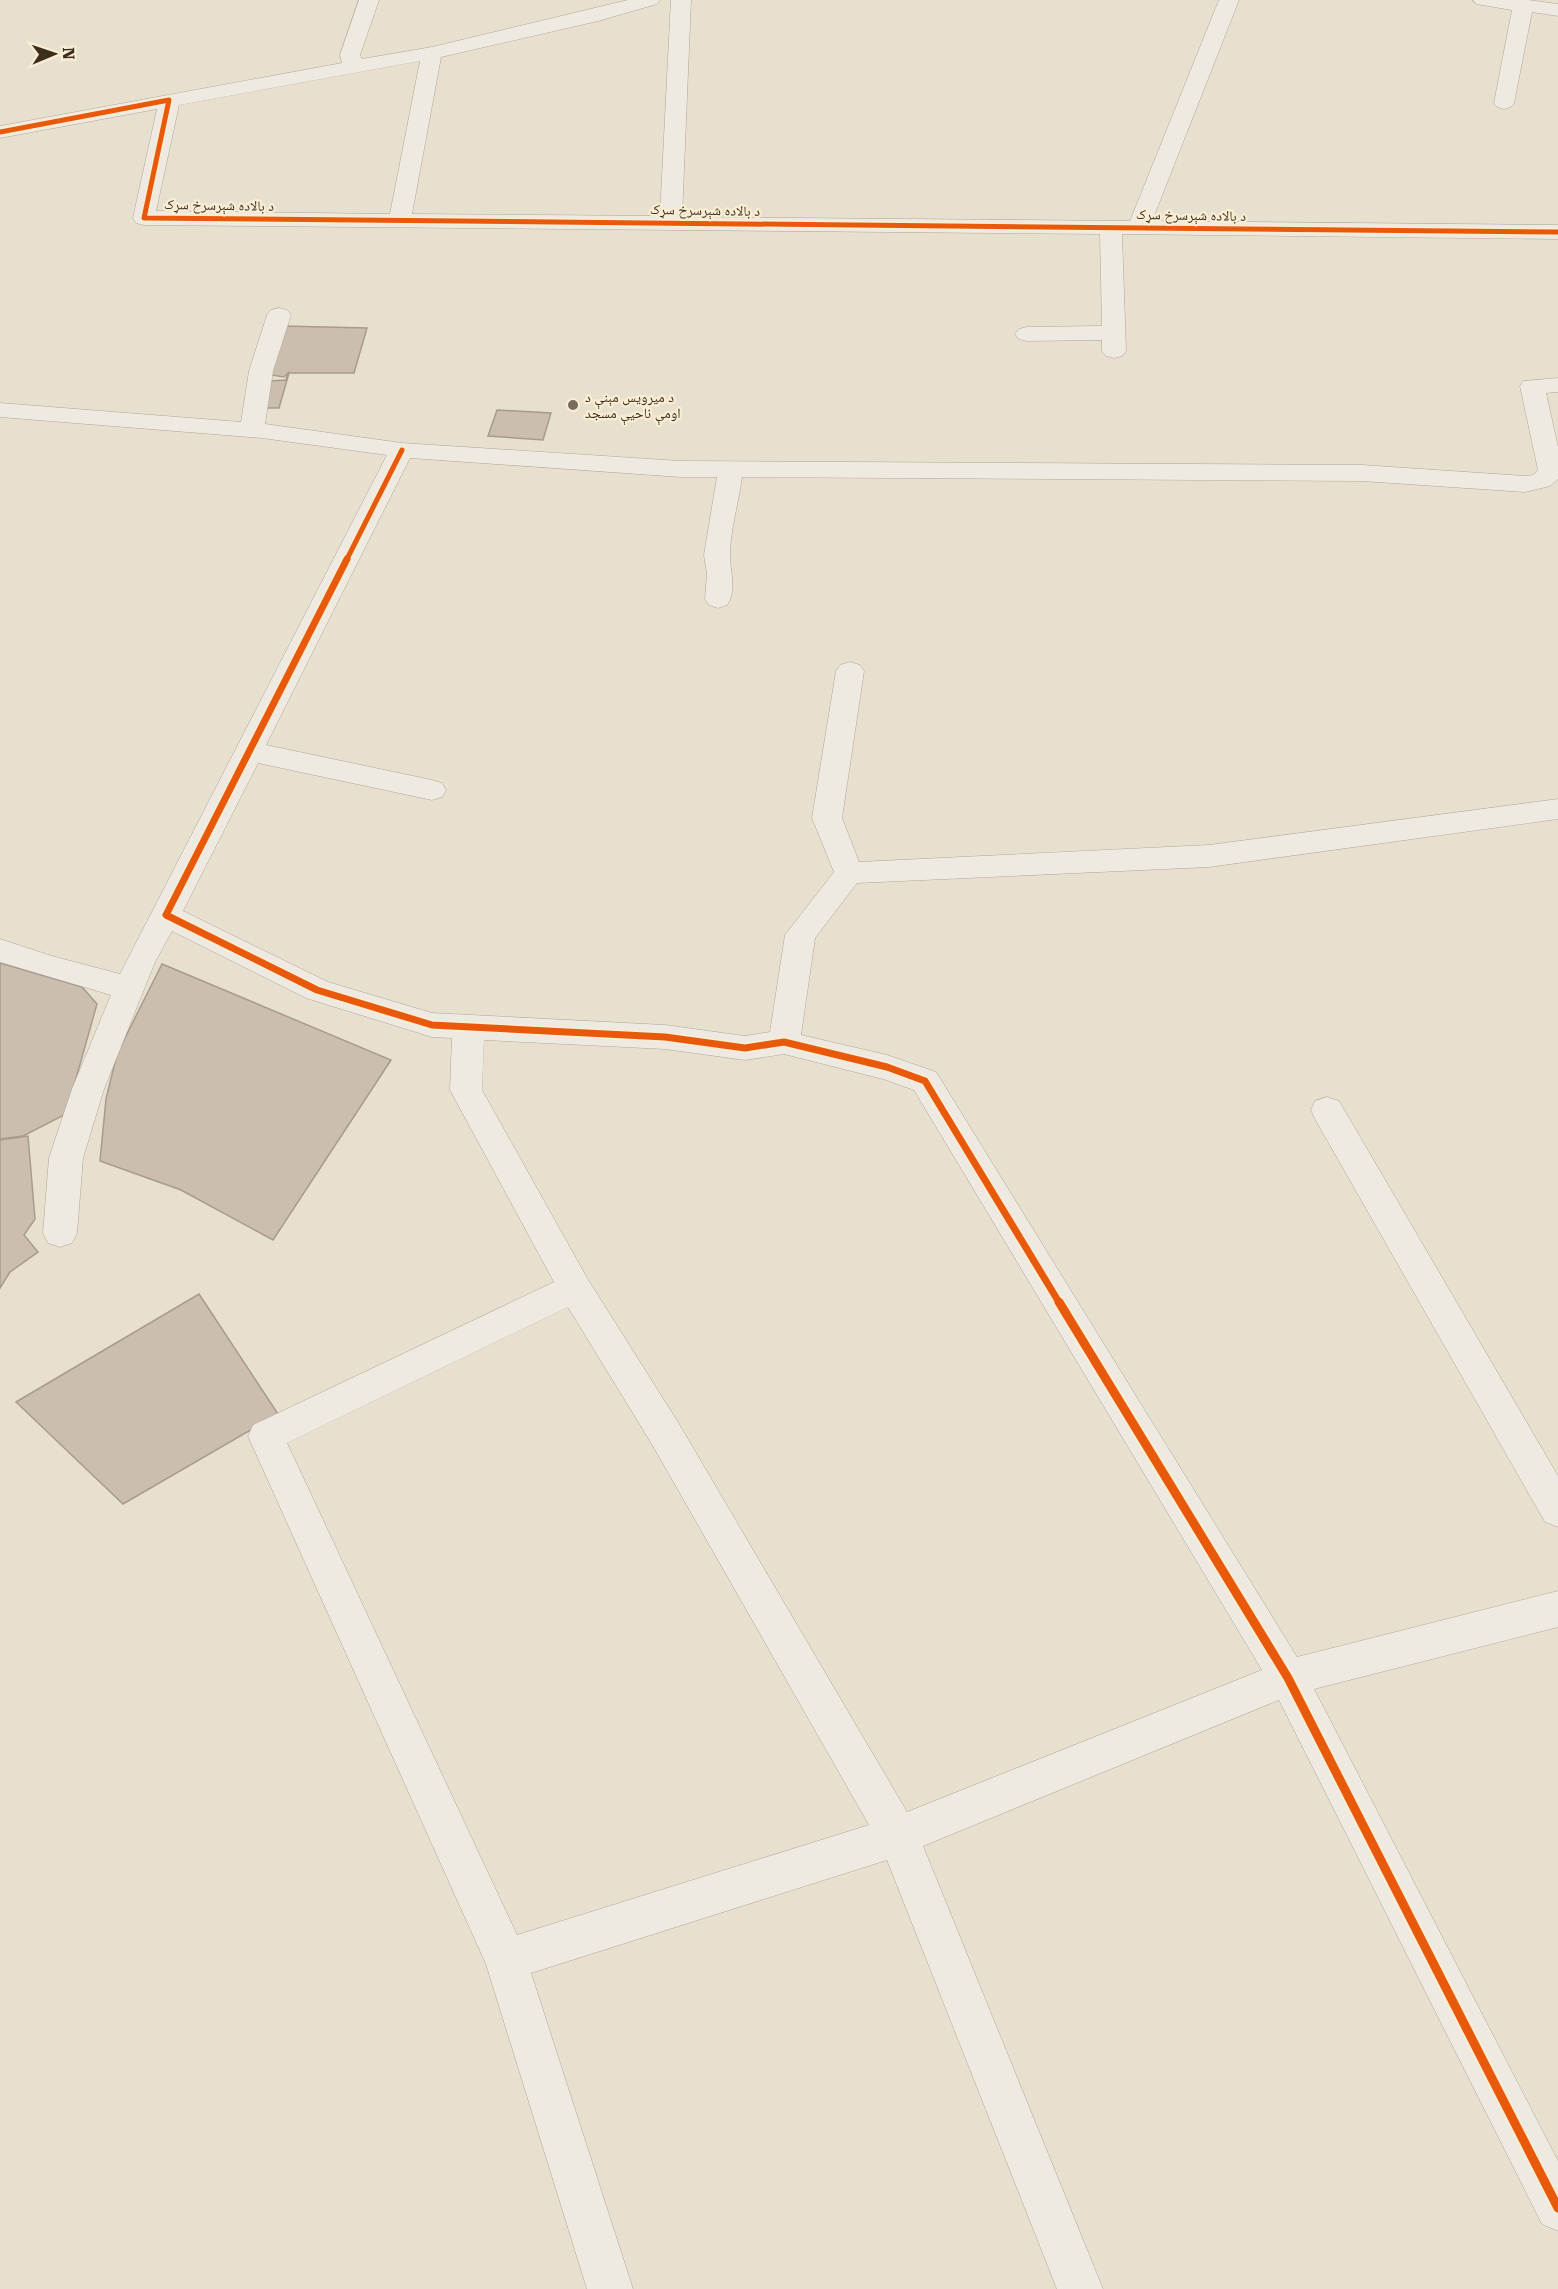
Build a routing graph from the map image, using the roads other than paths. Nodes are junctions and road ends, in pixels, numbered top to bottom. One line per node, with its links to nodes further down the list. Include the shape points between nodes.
1 (369, 0): 9 (street, via 350,55)
2 (650, 0): 8 (street)
3 (681, 0): 14 (street)
4 (1229, 0): 16 (street)
5 (1483, 0): 6 (street)
6 (1522, 5): 7 (street); 11 (street)
7 (1558, 10)
8 (432, 53): 9 (street); 13 (street)
9 (354, 67): 10 (street)
10 (169, 100): 12 (street); 13 (street, د بالاده شېرسرخ سړک, via 144,218)
11 (1504, 103)
12 (0, 132)
13 (400, 220): 14 (street, د بالاده شېرسرخ سړک)
14 (671, 223): 15 (street, د بالاده شېرسرخ سړک)
15 (1111, 228): 16 (street, د بالاده شېرسرخ سړک); 19 (street, via 1113,342)
16 (1138, 228): 17 (street, د بالاده شېرسرخ سړک)
17 (1558, 232)
18 (279, 315): 22 (street, via 261,370)
19 (1027, 334)
20 (1558, 385): 24 (street, via 1532,386 1551,472 1541,481 1525,484 1362,473)
21 (0, 410): 22 (street)
22 (252, 430): 23 (street)
23 (402, 450): 24 (street); 27 (street)
24 (731, 470): 25 (street, via 717,555)
25 (718, 599)
26 (850, 671): 30 (street, via 827,818)
27 (249, 751): 28 (street); 31 (street)
28 (432, 790)
29 (1558, 809): 30 (street, via 1209,855)
30 (849, 873): 35 (street, via 800,935)
31 (166, 915): 33 (street); 34 (street, via 317,990 432,1025)
32 (0, 950): 33 (street)
33 (130, 988): 37 (street, via 87,1089 66,1158)
34 (468, 1028): 35 (street, via 664,1037 745,1048); 38 (street, via 466,1090)
35 (784, 1042): 41 (street, via 887,1066 925,1081)
36 (1327, 1110): 39 (street)
37 (60, 1233)
38 (574, 1288): 42 (street, via 666,1435); 43 (street, via 266,1436)
39 (1558, 1510)
40 (1558, 1610): 41 (street)
41 (1288, 1678): 42 (street); 44 (street)
42 (898, 1836): 43 (street); 46 (street)
43 (506, 1960): 45 (street)
44 (1558, 2208)
45 (610, 2289)
46 (1080, 2289)

